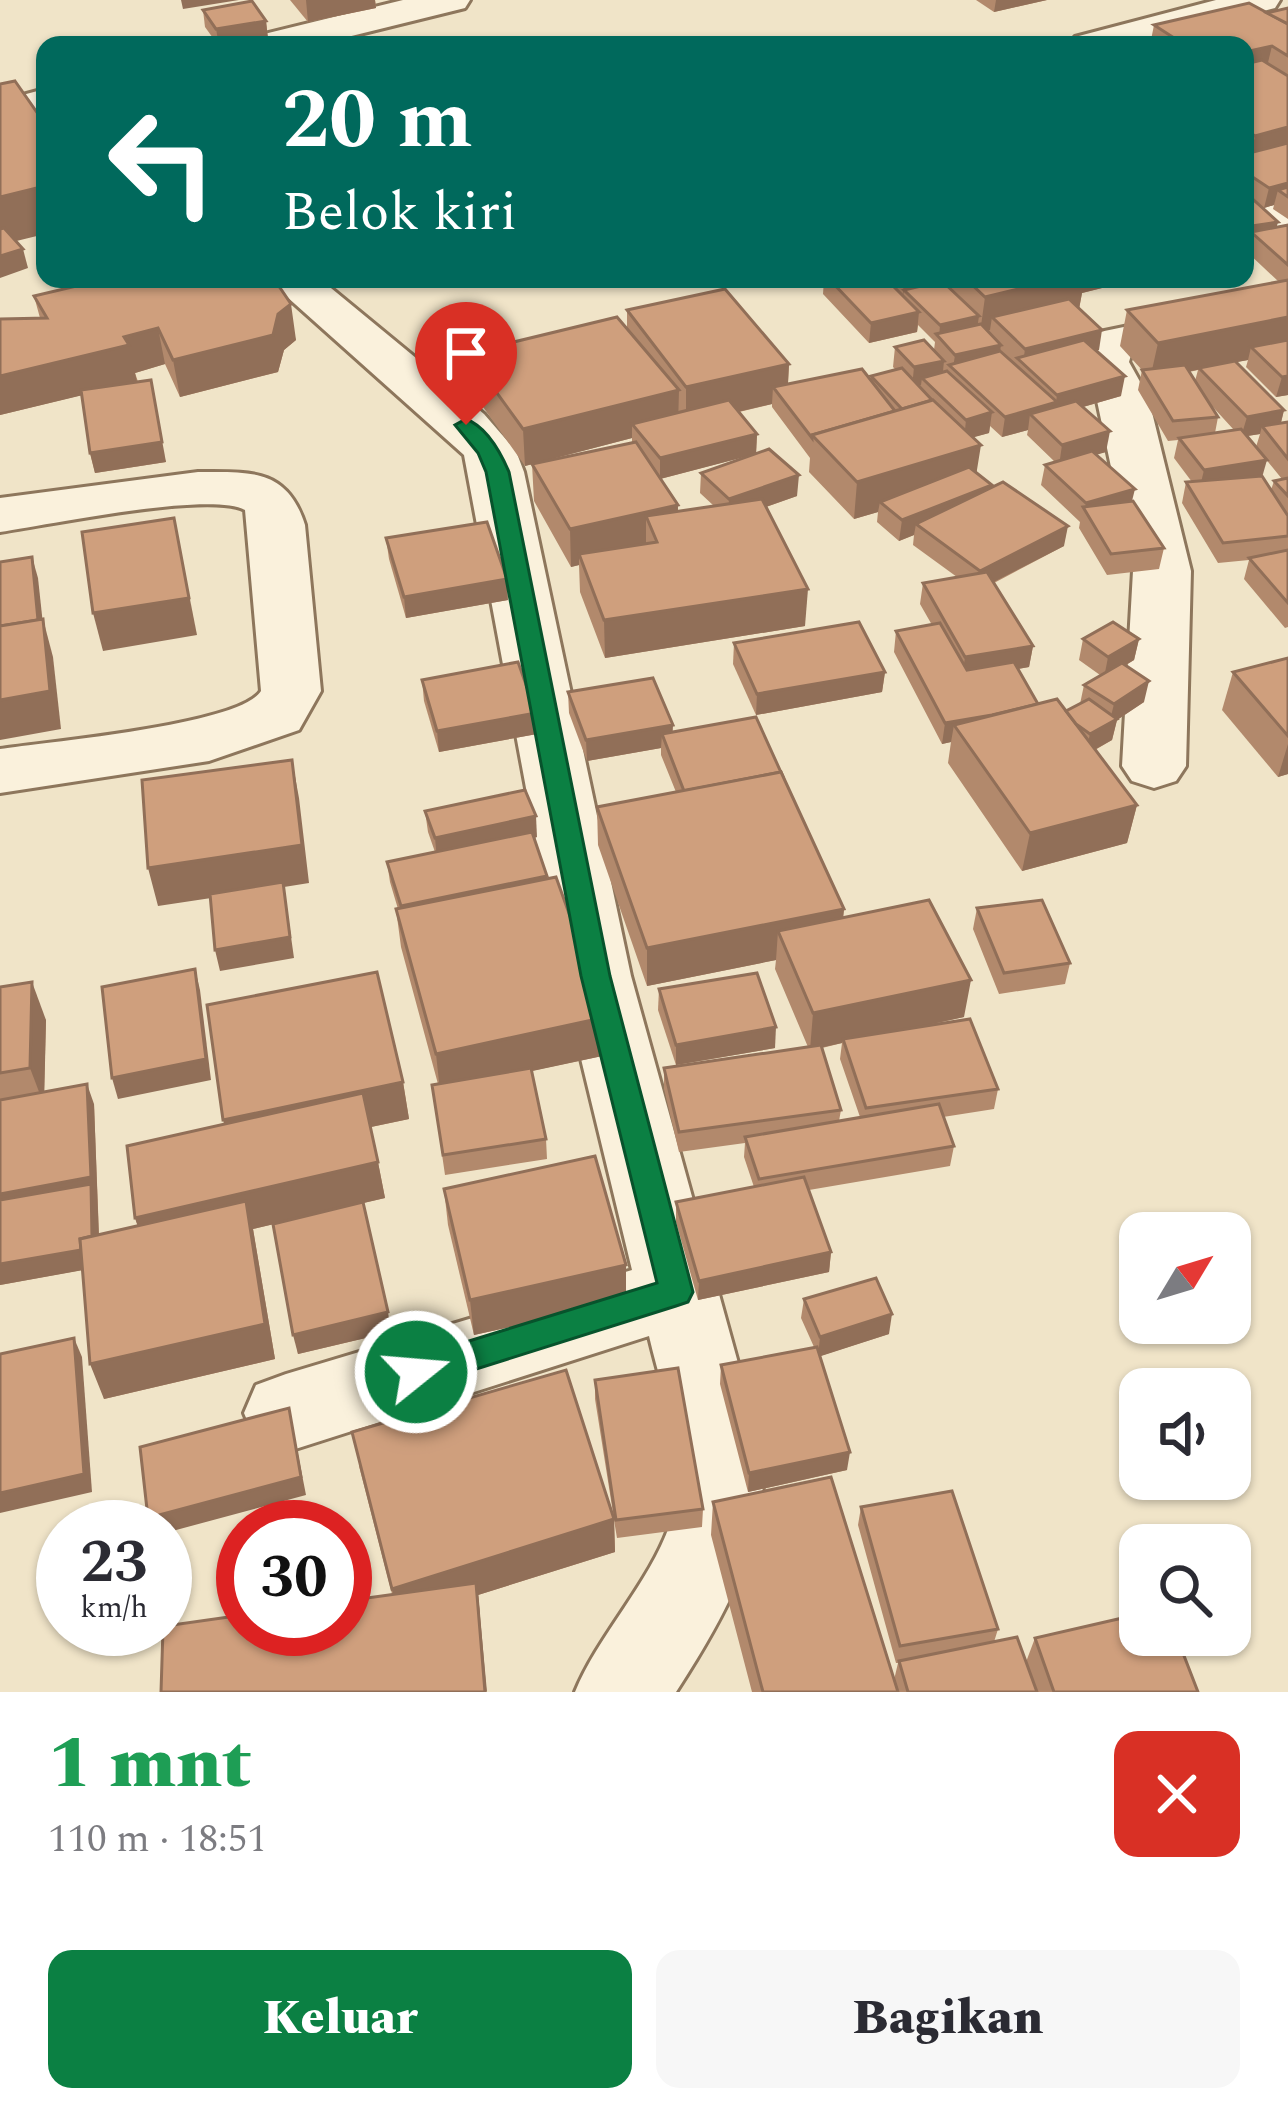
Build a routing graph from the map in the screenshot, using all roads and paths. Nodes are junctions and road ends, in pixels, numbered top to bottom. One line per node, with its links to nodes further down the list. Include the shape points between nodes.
1 (451, 0): 4 (street)
2 (1261, 0): 3 (street)
3 (1082, 35)
4 (303, 36)
5 (36, 104): 6 (street)
6 (0, 114)
7 (1254, 202): 8 (street)
8 (1288, 225)
9 (302, 288): 14 (street, via 466,425 497,472 596,976)
10 (1288, 308): 12 (street, via 1108,345 1104,362 1122,396 1162,571)
11 (0, 515): 13 (street, via 198,488 244,488 270,501 291,691 277,716 209,740)
12 (1154, 766)
13 (0, 771)
14 (676, 1292): 15 (street); 16 (street, via 724,1492 677,1606)
15 (286, 1413)
16 (622, 1692)

